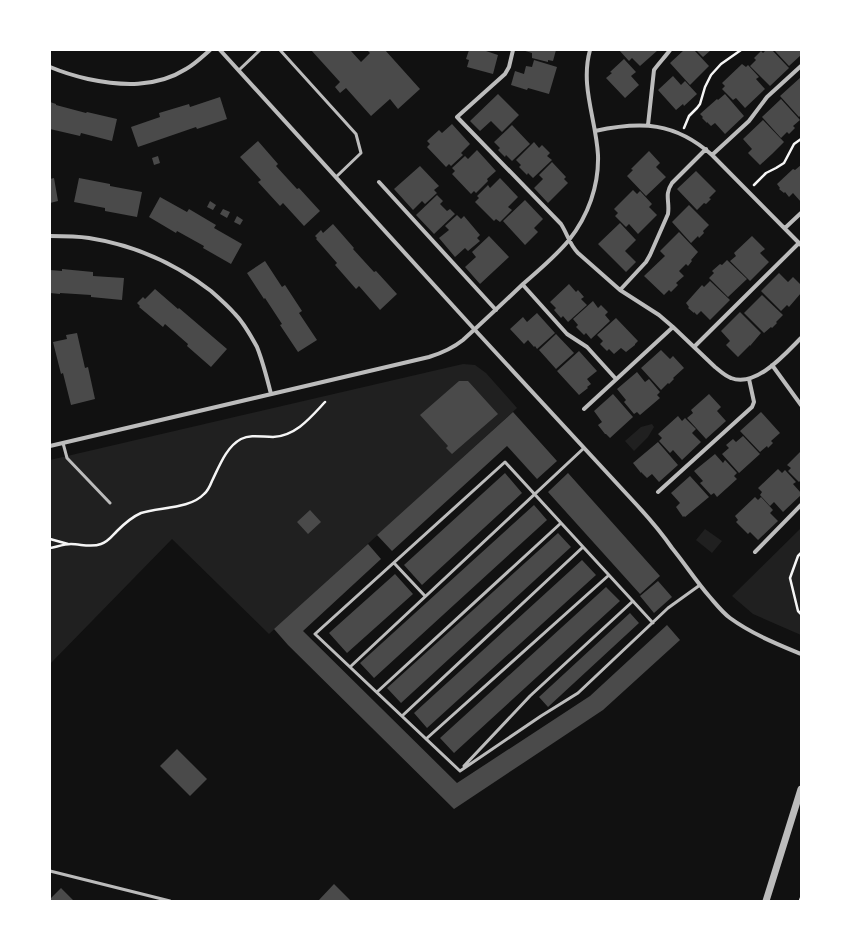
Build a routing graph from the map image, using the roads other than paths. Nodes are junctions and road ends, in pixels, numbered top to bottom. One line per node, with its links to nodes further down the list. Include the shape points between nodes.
1 (210, 50): 9 (street, via 186,70 172,77 138,84 98,81)
2 (220, 50): 10 (street)
3 (260, 50): 10 (lane)
4 (280, 50): 15 (lane, via 356,134 362,153)
5 (513, 50): 20 (street, via 505,74 458,117 561,224)
6 (590, 50): 12 (street, via 588,96)
7 (670, 50): 11 (street, via 654,70)
8 (801, 66): 14 (street, via 767,98 749,121)
9 (50, 67)
10 (239, 70): 15 (street)
11 (648, 125): 12 (street); 13 (street, via 668,129)
12 (595, 130): 20 (street, via 598,164 596,183 582,222)
13 (706, 149): 14 (street); 23 (street, via 668,188 668,214 650,255)
14 (712, 155): 18 (street)
15 (336, 177): 26 (street)
16 (379, 182): 24 (street)
17 (801, 213): 18 (street)
18 (785, 228): 21 (street)
19 (50, 236): 32 (street, via 89,238 134,249 179,269 201,284 236,314 247,330 257,347)
20 (569, 241): 22 (street); 23 (street, via 578,253)
21 (800, 244): 28 (street)
22 (523, 285): 24 (street); 31 (street, via 567,334 587,347)
23 (620, 290): 25 (street)
24 (496, 310): 26 (street)
25 (673, 327): 28 (street); 31 (street)
26 (475, 330): 32 (street, via 442,353); 37 (street)
27 (801, 338): 29 (street)
28 (694, 346): 30 (street, via 722,373 740,380)
29 (772, 365): 30 (street, via 758,376); 33 (street)
30 (749, 378): 38 (street, via 754,402 752,407)
31 (616, 380): 34 (street)
32 (271, 394): 35 (street)
33 (801, 405)
34 (584, 409)
35 (63, 443): 36 (street); 40 (lane, via 67,458)
36 (50, 446)
37 (584, 448): 39 (lane); 47 (street, via 654,524)
38 (658, 492)
39 (534, 494): 42 (lane); 45 (lane, via 505,462); 48 (lane)
40 (110, 503)
41 (801, 505): 44 (street)
42 (561, 523): 43 (lane); 53 (lane)
43 (583, 547): 46 (lane); 54 (lane)
44 (755, 552)
45 (394, 563): 48 (lane); 52 (lane, via 315,634)
46 (609, 576): 49 (lane); 55 (lane)
47 (700, 585): 50 (lane, via 668,608); 51 (street, via 716,605 744,628)
48 (425, 596): 52 (lane)
49 (633, 601): 50 (lane); 56 (lane, via 530,696)
50 (653, 623): 56 (lane, via 578,693)
51 (801, 654)
52 (350, 666): 53 (lane)
53 (377, 692): 54 (lane)
54 (402, 716): 55 (lane)
55 (426, 739): 56 (lane)
56 (460, 770)
57 (801, 789): 60 (street)
58 (50, 871): 59 (lane)
59 (170, 901)
60 (766, 901)

